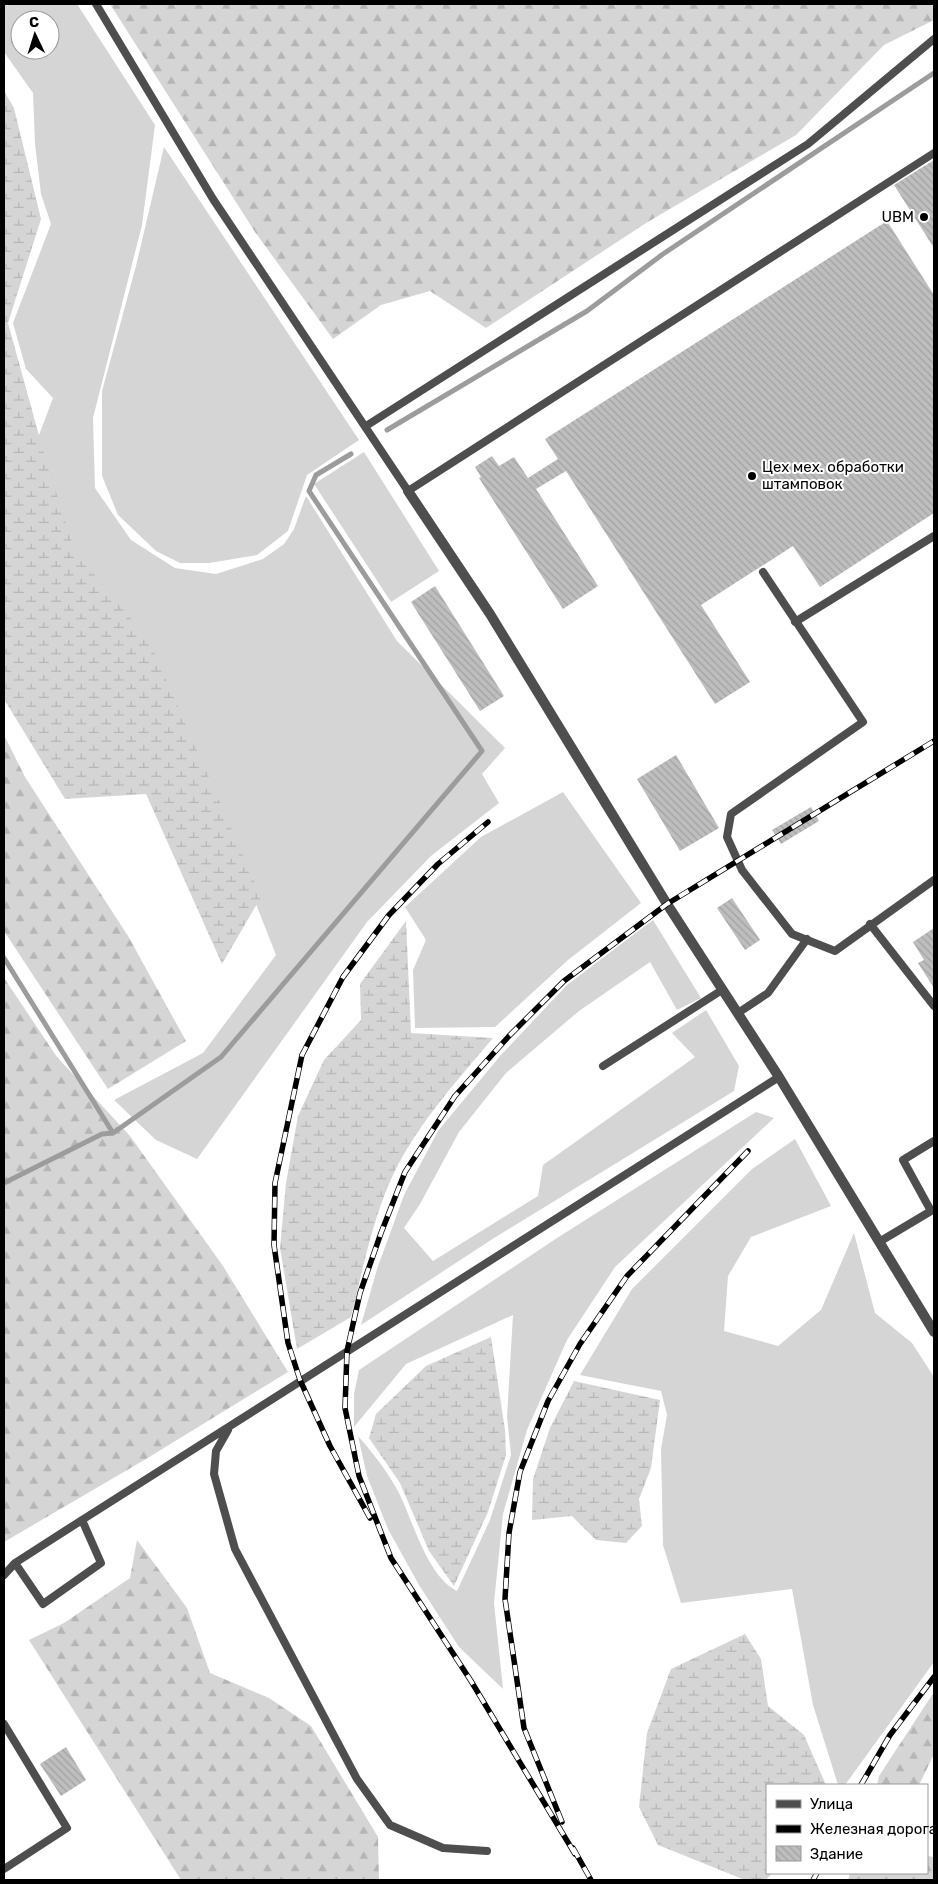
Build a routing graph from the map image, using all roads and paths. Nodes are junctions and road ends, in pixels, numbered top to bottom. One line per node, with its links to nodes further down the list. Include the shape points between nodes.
1 (96, 4): 4 (lane, via 213,199)
2 (934, 39): 4 (lane, via 808,144)
3 (934, 153): 5 (lane)
4 (366, 426): 5 (lane)
5 (408, 491): 12 (street, via 490,614)
6 (934, 536): 8 (lane)
7 (763, 572): 8 (lane)
8 (796, 622): 11 (lane, via 863,722 731,814 728,837 742,870 792,934)
9 (934, 880): 10 (lane)
10 (870, 924): 11 (lane, via 835,951); 13 (lane)
11 (806, 940): 14 (lane, via 768,993)
12 (722, 990): 14 (street); 15 (lane)
13 (934, 1006)
14 (738, 1014): 16 (street)
15 (603, 1066)
16 (779, 1077): 19 (street); 21 (lane)
17 (934, 1142): 18 (lane, via 903,1160)
18 (933, 1213): 19 (lane)
19 (879, 1242): 20 (street)
20 (934, 1332)
21 (228, 1428): 22 (lane); 26 (lane, via 216,1451 214,1474 235,1549 357,1778 390,1825 443,1848)
22 (82, 1520): 23 (lane); 23 (lane, via 101,1563 43,1604)
23 (15, 1563): 24 (lane)
24 (4, 1574)
25 (4, 1724): 27 (lane, via 67,1828)
26 (487, 1851)
27 (4, 1869)

